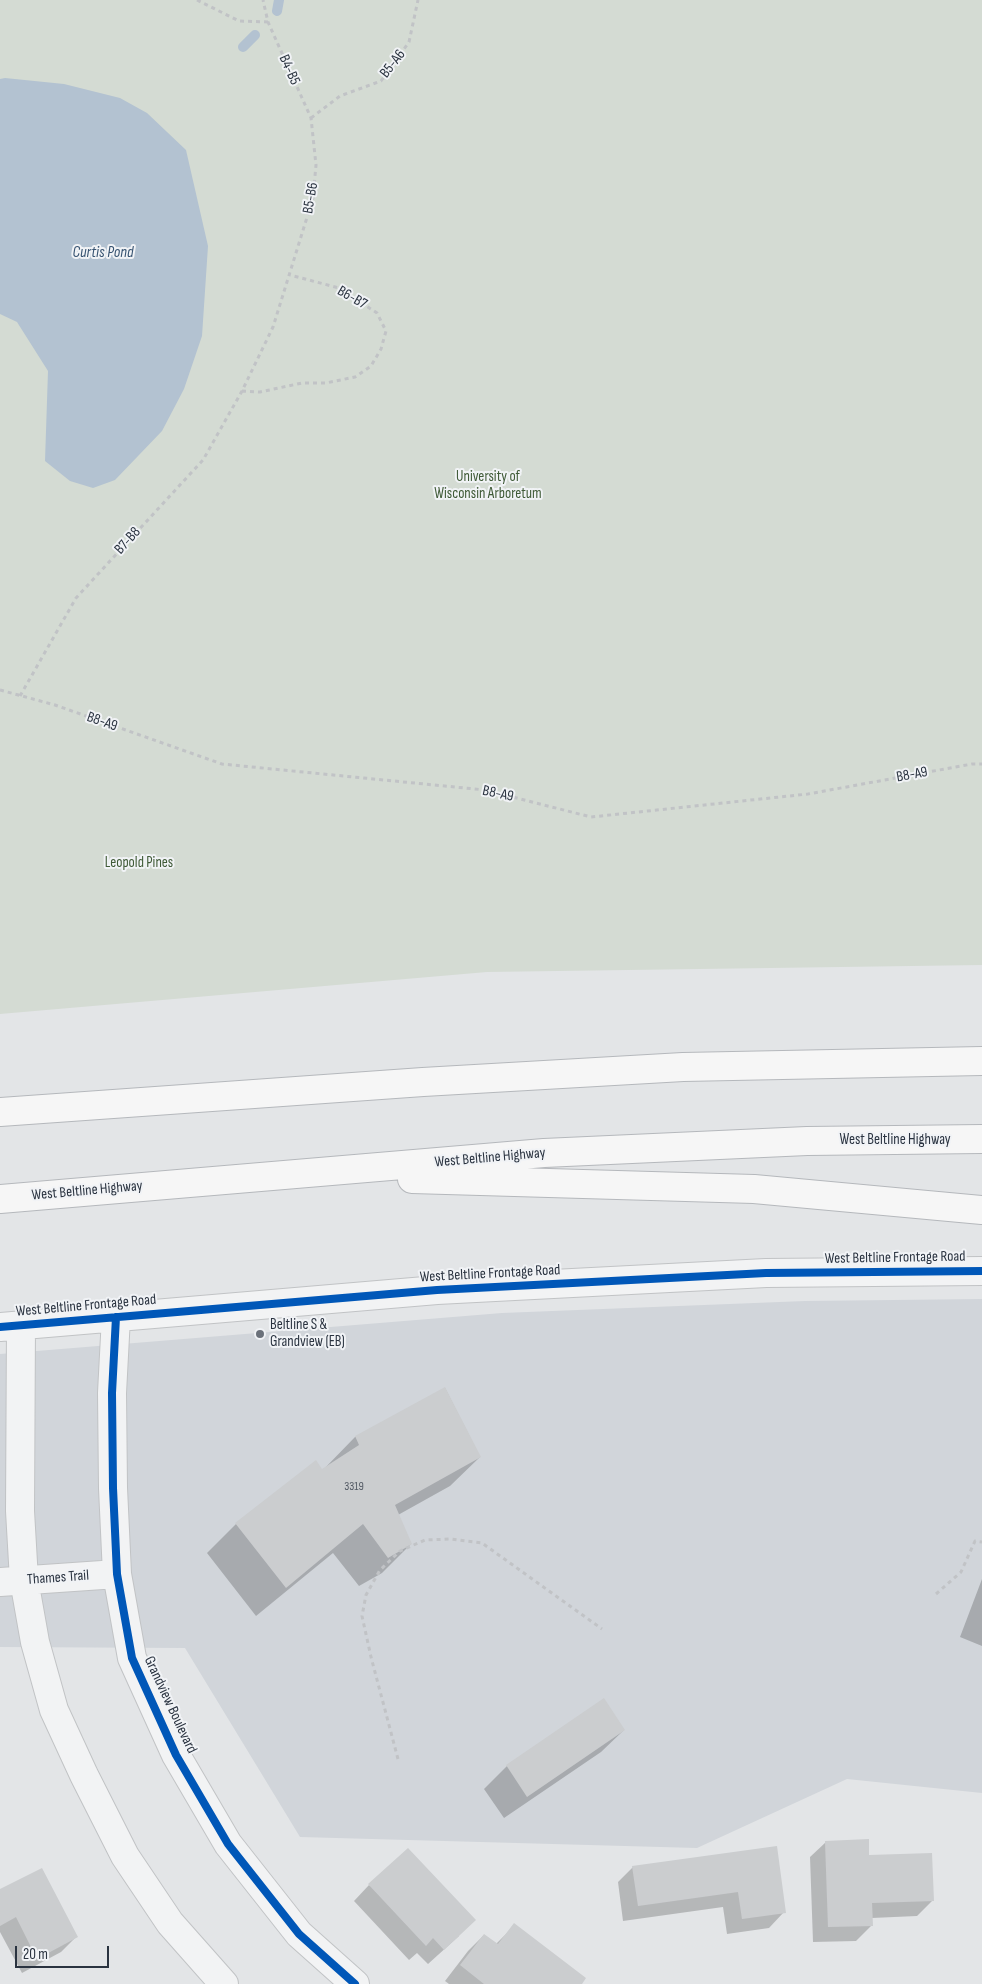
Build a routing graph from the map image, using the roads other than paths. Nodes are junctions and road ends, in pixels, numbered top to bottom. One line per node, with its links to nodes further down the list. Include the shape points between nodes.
1 (982, 1061): 2 (highway, via 673,1067)
2 (0, 1112)
3 (982, 1139): 4 (highway, West Beltline Highway, via 807,1140 544,1153)
4 (278, 1176): 5 (highway, West Beltline Highway); 6 (highway, via 754,1189)
5 (0, 1199)
6 (982, 1210)
7 (982, 1271): 8 (street, West Beltline Frontage Road, via 766,1273 612,1280 437,1290)
8 (116, 1317): 9 (street, West Beltline Frontage Road); 10 (street, Grandview Boulevard, via 112,1403)
9 (10, 1326): 11 (street, via 20,1511)
10 (117, 1574): 11 (street, Thames Trail); 13 (street, Grandview Boulevard, via 132,1658 180,1762 228,1844 299,1934)
11 (12, 1581): 12 (street, via 36,1642 54,1710 125,1856 170,1923)
12 (224, 1984)
13 (355, 1984)

